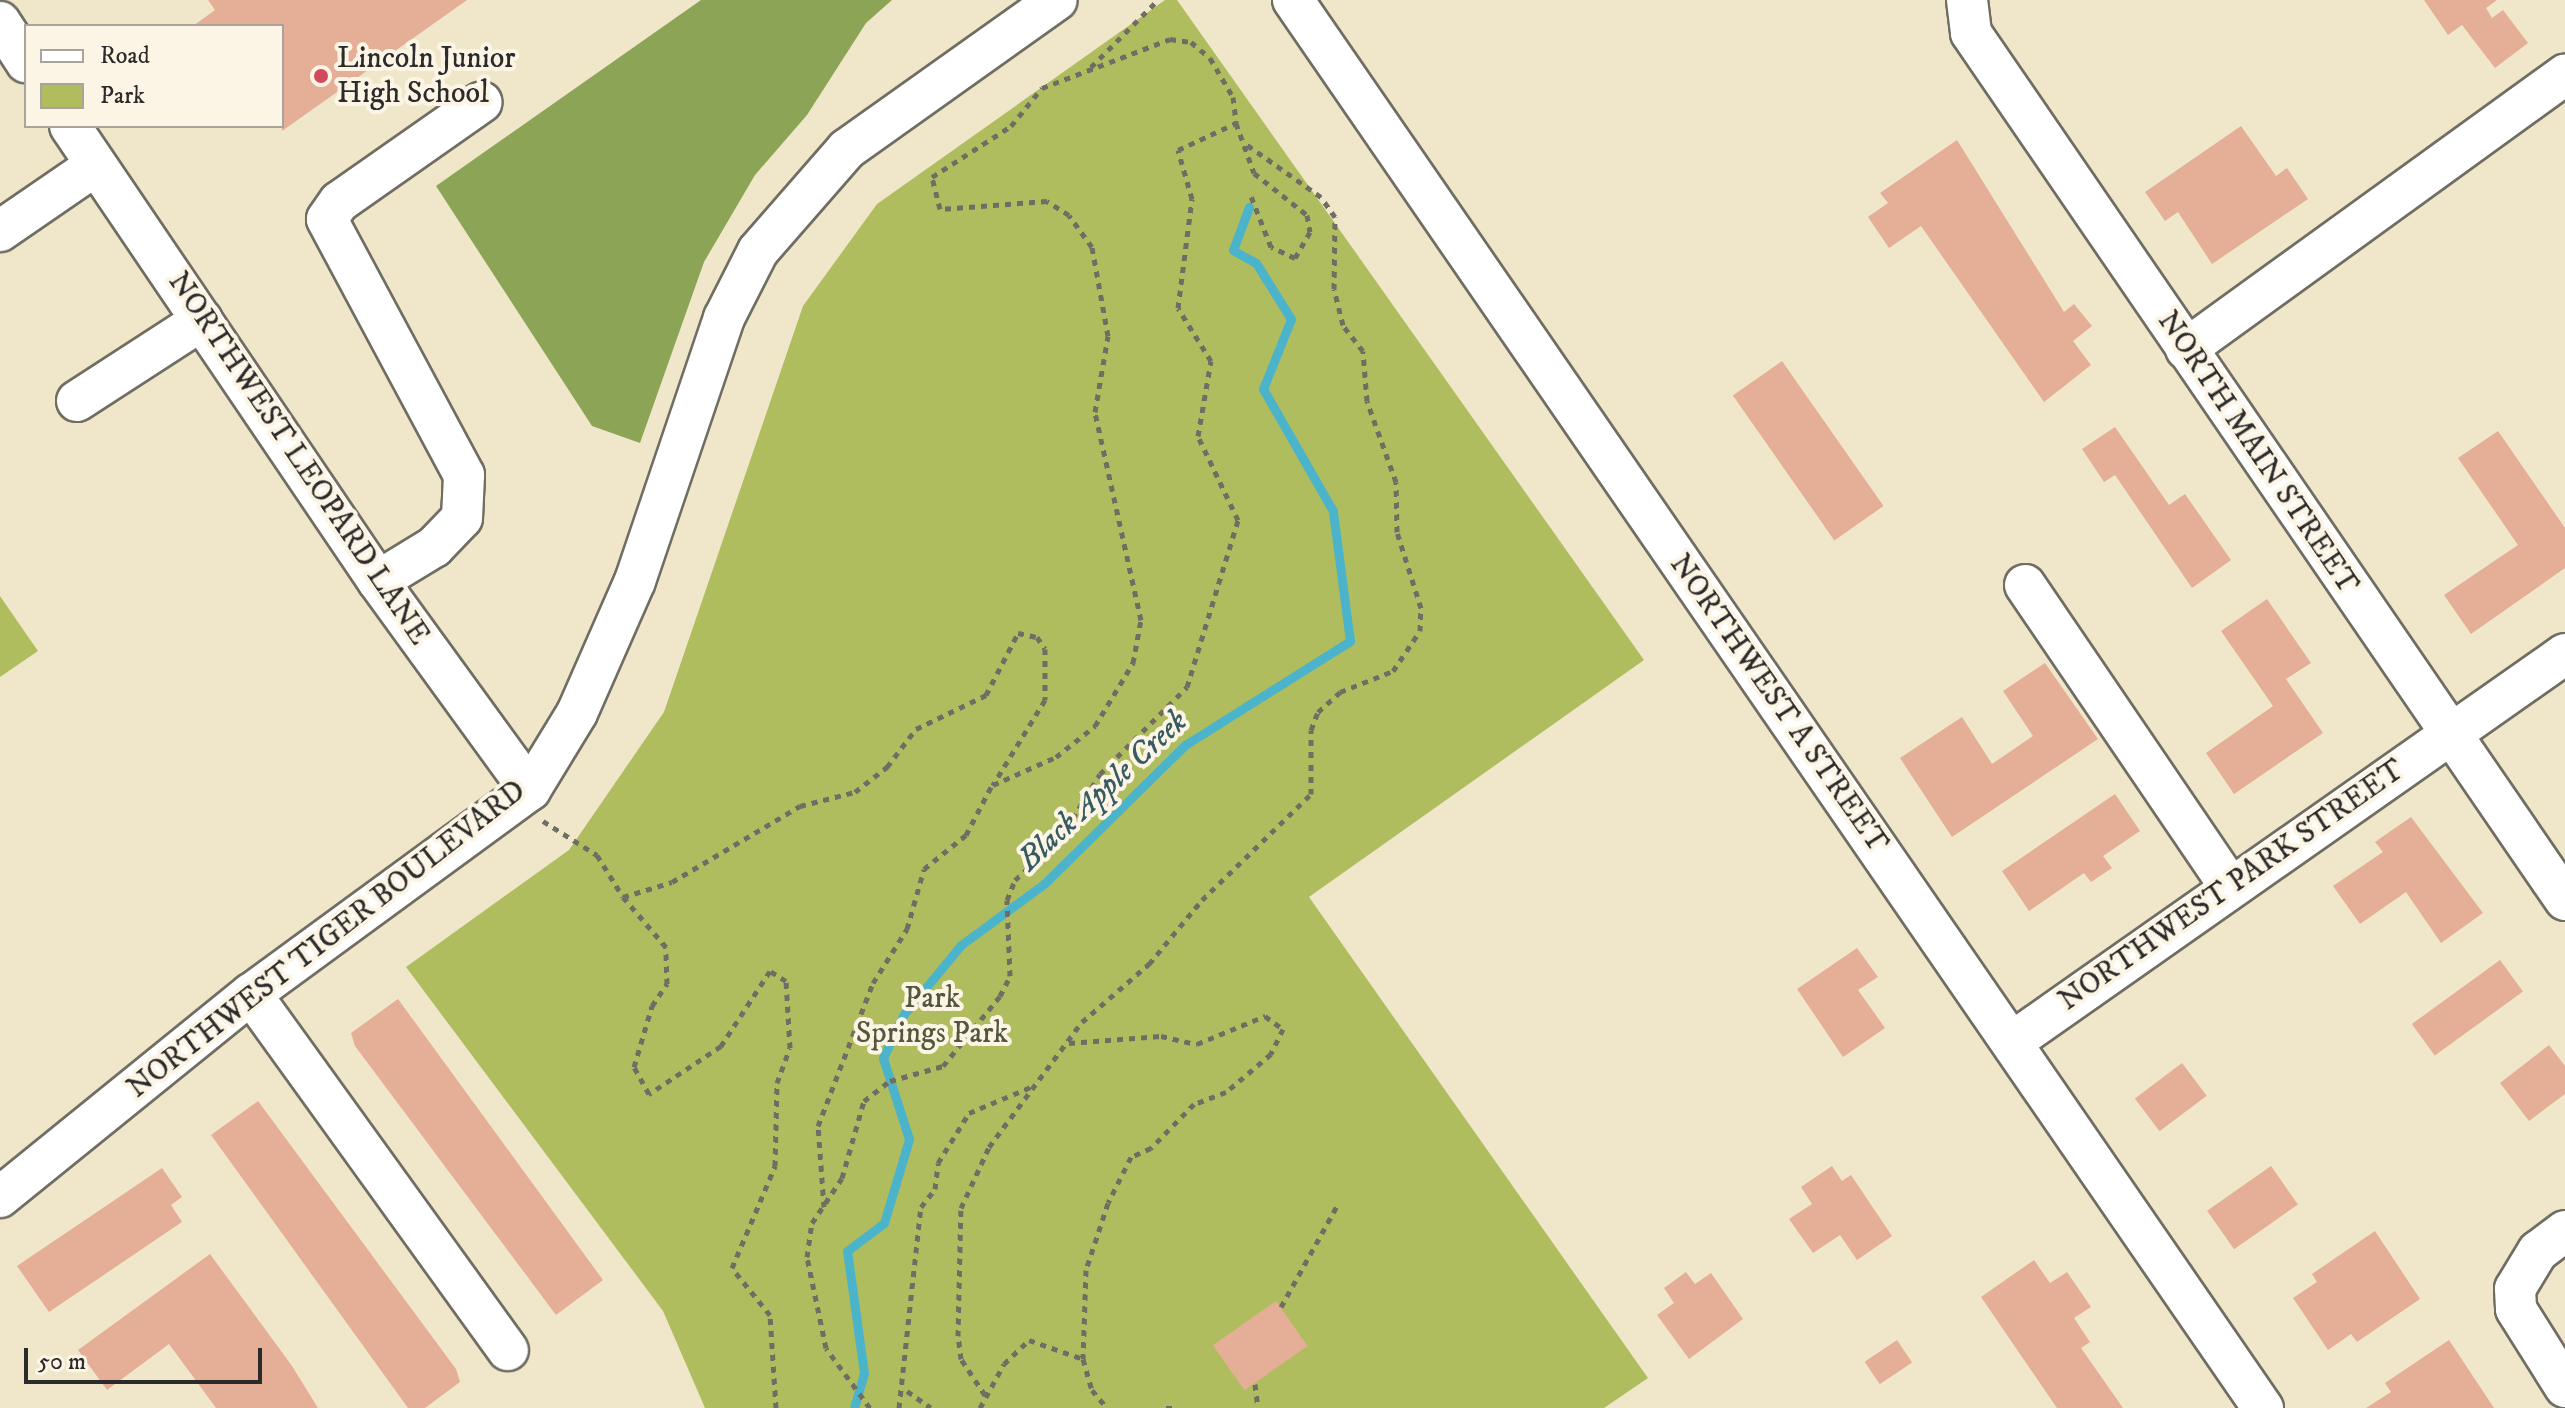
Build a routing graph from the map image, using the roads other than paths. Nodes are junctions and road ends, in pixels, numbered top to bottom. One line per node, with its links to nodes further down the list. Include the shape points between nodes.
1 (1057, 0): 18 (street, NORTHWEST TIGER BOULEVARD, via 847,149 758,251 724,318 635,581)
2 (1293, 0): 22 (street, NORTHWEST A STREET)
3 (1967, 0): 12 (street, NORTH MAIN STREET, via 1971,33)
4 (0, 22): 5 (street)
5 (24, 59)
6 (2565, 75): 12 (street)
7 (482, 102): 14 (street, via 339,202 327,219 464,475 462,518 434,547)
8 (71, 128): 9 (street, NORTHWEST LEOPARD LANE)
9 (96, 165): 10 (street); 11 (street, NORTHWEST LEOPARD LANE)
10 (0, 231)
11 (202, 320): 13 (street); 14 (street, NORTHWEST LEOPARD LANE)
12 (2186, 349): 17 (street, NORTH MAIN STREET)
13 (77, 401)
14 (378, 581): 18 (street, NORTHWEST LEOPARD LANE)
15 (2025, 585): 19 (street)
16 (2565, 654): 17 (street, NORTHWEST PARK STREET)
17 (2448, 732): 19 (street, NORTHWEST PARK STREET); 20 (street, NORTH MAIN STREET)
18 (536, 804): 21 (street, NORTHWEST TIGER BOULEVARD)
19 (2230, 887): 22 (street, NORTHWEST PARK STREET)
20 (2565, 900)
21 (251, 994): 23 (street, NORTHWEST TIGER BOULEVARD); 25 (street)
22 (2015, 1040): 27 (street, NORTHWEST A STREET)
23 (0, 1197)
24 (2565, 1231): 26 (street, via 2538,1251 2515,1289 2516,1309)
25 (508, 1350)
26 (2565, 1387)
27 (2263, 1408)

